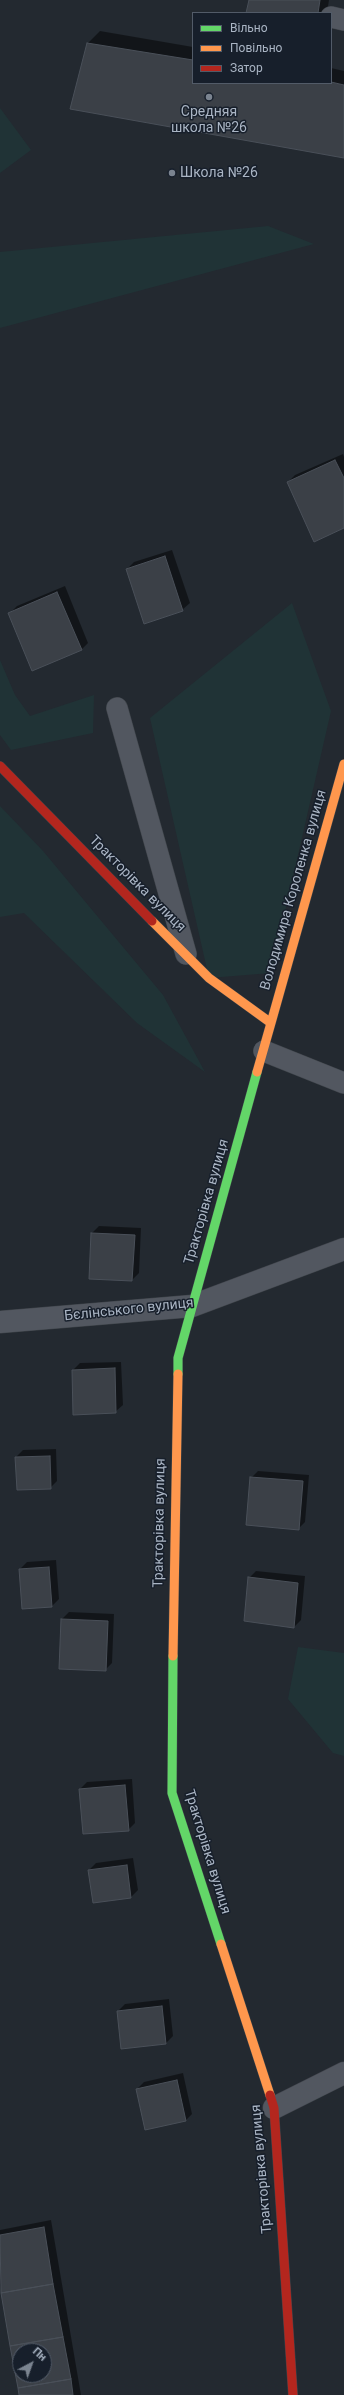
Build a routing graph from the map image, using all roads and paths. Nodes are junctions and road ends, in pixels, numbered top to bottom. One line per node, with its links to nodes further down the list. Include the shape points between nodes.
1 (332, 17): 2 (lane)
2 (344, 20)
3 (116, 708): 6 (lane)
4 (344, 764): 7 (street, Володимира Короленка вулиця)
5 (0, 766): 6 (street, Тракторівка вулиця)
6 (186, 954): 7 (street, Тракторівка вулиця, via 209,978)
7 (271, 1023): 8 (street, Тракторівка вулиця)
8 (264, 1051): 9 (lane); 11 (street, Тракторівка вулиця)
9 (344, 1083)
10 (344, 1248): 11 (street, Бєлінського вулиця)
11 (192, 1306): 12 (street, Бєлінського вулиця); 14 (street, Тракторівка вулиця, via 178,1358 172,1793)
12 (0, 1322)
13 (344, 2073): 14 (street)
14 (274, 2108): 15 (street, Тракторівка вулиця)
15 (293, 2395)

